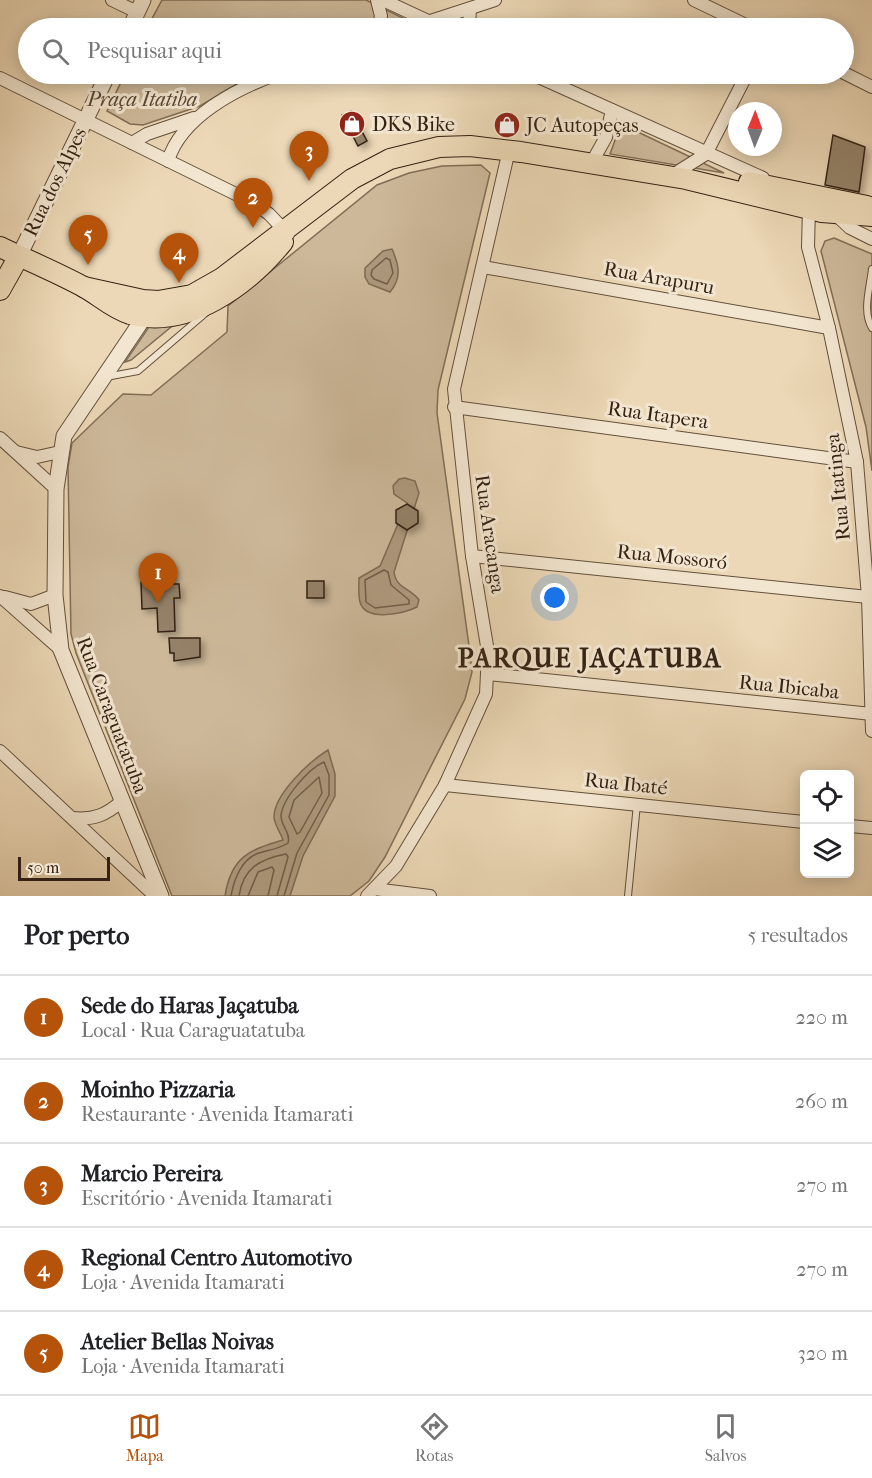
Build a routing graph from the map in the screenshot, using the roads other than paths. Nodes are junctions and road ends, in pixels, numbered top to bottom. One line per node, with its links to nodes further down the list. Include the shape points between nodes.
1 (112, 0): 6 (street)
2 (377, 0): 8 (street)
3 (384, 0): 9 (street)
4 (495, 0): 7 (street)
5 (694, 0): 12 (street)
6 (140, 6)
7 (470, 9): 10 (street); 11 (street)
8 (380, 18)
9 (422, 18)
10 (442, 18)
11 (469, 18)
12 (731, 18)
13 (0, 78): 22 (street)
14 (854, 78): 19 (street)
15 (103, 84): 22 (street, Rua dos Alpes)
16 (255, 84): 21 (street)
17 (554, 84): 20 (street)
18 (742, 84): 25 (street)
19 (872, 87)
20 (612, 110): 25 (street); 27 (street, via 606,137)
21 (204, 114): 23 (street); 26 (street, via 177,138)
22 (85, 120): 23 (street); 36 (street, Rua dos Alpes)
23 (132, 143): 26 (street)
24 (509, 150): 27 (main road); 33 (main road, via 439,147 390,159 352,179); 37 (street, Rua Aracanga)
25 (706, 154): 28 (street); 29 (street)
26 (168, 161): 33 (street, via 254,203)
27 (591, 164): 28 (main road)
28 (679, 177): 29 (main road); 30 (main road)
29 (786, 187): 31 (main road)
30 (810, 208): 31 (main road, via 819,203); 32 (main road); 45 (street, Rua Itatinga, via 808,247)
31 (870, 210): 32 (main road)
32 (834, 214): 34 (street, via 850,228)
33 (291, 229): 41 (main road); 42 (main road, via 251,274)
34 (872, 238)
35 (0, 247): 36 (main road)
36 (19, 256): 39 (main road); 40 (main road, Rua dos Alpes)
37 (483, 267): 45 (street, Rua Arapuru); 48 (street, Rua Aracanga, via 454,389)
38 (872, 269): 43 (lane)
39 (84, 287): 41 (main road, via 143,300); 44 (main road, via 113,307)
40 (0, 290)
41 (192, 295): 44 (main road, via 153,309)
42 (215, 300): 44 (main road, via 184,312); 47 (lane, via 206,314 138,371)
43 (870, 306): 46 (lane, via 868,320)
44 (145, 316): 47 (street, Rua Caraguatatuba)
45 (829, 328): 52 (street, Rua Itatinga)
46 (872, 328)
47 (103, 377): 51 (street, Rua Caraguatatuba, via 72,422)
48 (454, 406): 52 (street, Rua Itapera); 54 (street, Rua Aracanga)
49 (0, 438): 50 (street)
50 (15, 452): 51 (street, via 37,457); 53 (street)
51 (60, 452): 53 (street, Rua Caraguatatuba)
52 (857, 462): 57 (street, Rua Itatinga)
53 (56, 489): 56 (street, Rua Caraguatatuba)
54 (472, 556): 57 (street, Rua Mossoró); 59 (street, Rua Aracanga)
55 (0, 595): 56 (street, via 31,604); 58 (street)
56 (55, 595): 58 (street, Rua Caraguatatuba)
57 (868, 597): 60 (street, Rua Itatinga)
58 (62, 650): 64 (street, Rua Caraguatatuba)
59 (488, 674): 60 (street, Rua Ibicaba); 63 (street, Rua Aracanga, via 479,714)
60 (872, 715): 61 (street, Rua Itatinga)
61 (872, 731)
62 (0, 751): 66 (street)
63 (444, 785): 65 (street, Rua Ibaté); 70 (street, Rua Aracanga, via 396,866)
64 (122, 801): 66 (street, via 97,818); 72 (street, Rua Caraguatatuba)
65 (637, 804): 67 (street, Rua Ibaté); 74 (lane)
66 (73, 818): 71 (street)
67 (800, 822)
68 (854, 826): 69 (street)
69 (872, 828)
70 (371, 893): 73 (street)
71 (155, 896)
72 (160, 896)
73 (430, 896)
74 (628, 896)

